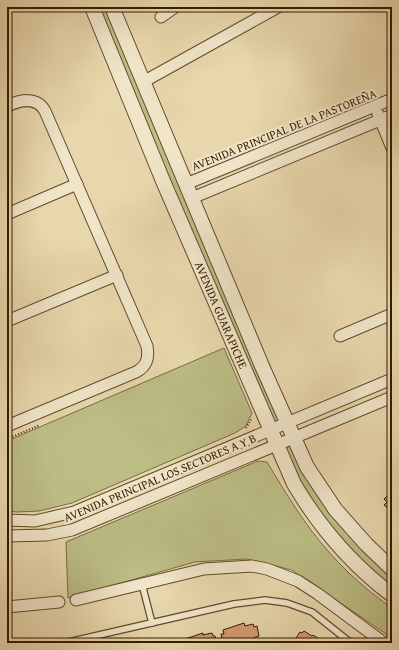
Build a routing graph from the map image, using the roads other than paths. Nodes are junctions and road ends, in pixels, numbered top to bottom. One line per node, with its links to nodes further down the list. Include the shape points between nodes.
1 (112, 7): 6 (street, AVENIDA GUARAPICHE)
2 (176, 7): 5 (street)
3 (278, 7): 6 (street)
4 (87, 11): 25 (street, AVENIDA GUARAPICHE)
5 (161, 17)
6 (144, 82): 14 (street, AVENIDA GUARAPICHE)
7 (392, 99): 9 (street, AVENIDA PRINCIPAL DE LA PASTOREÑA)
8 (7, 106): 13 (street, via 26,101 33,101 42,106)
9 (375, 106): 11 (street); 14 (street, AVENIDA PRINCIPAL DE LA PASTOREÑA)
10 (392, 115): 11 (street)
11 (381, 120): 12 (street); 15 (street)
12 (392, 148)
13 (77, 184): 16 (street); 17 (street)
14 (186, 184): 15 (street, AVENIDA GUARAPICHE)
15 (192, 198): 23 (street, AVENIDA GUARAPICHE)
16 (7, 214)
17 (117, 275): 19 (street); 24 (street, via 147,346 146,365 136,372)
18 (392, 314): 20 (street)
19 (7, 321)
20 (340, 336)
21 (392, 379): 23 (street, AVENIDA PRINCIPAL LOS SECTORES A Y B)
22 (392, 397): 26 (street, AVENIDA PRINCIPAL LOS SECTORES A Y B)
23 (287, 422): 25 (street, AVENIDA PRINCIPAL LOS SECTORES A Y B); 26 (street, AVENIDA GUARAPICHE)
24 (7, 426)
25 (269, 430): 27 (street, AVENIDA GUARAPICHE); 28 (street, AVENIDA PRINCIPAL LOS SECTORES A Y B, via 74,512 35,521)
26 (293, 437): 27 (street, AVENIDA PRINCIPAL LOS SECTORES A Y B); 30 (street, AVENIDA GUARAPICHE, via 315,481 335,509)
27 (275, 444): 29 (street, AVENIDA PRINCIPAL LOS SECTORES A Y B, via 72,530 47,535); 32 (street, AVENIDA GUARAPICHE, via 294,484 314,516 351,559)
28 (7, 520)
29 (7, 536)
30 (392, 569)
31 (142, 583): 33 (street); 36 (lane); 39 (street, via 217,567 252,566 267,569 298,581)
32 (392, 595)
33 (76, 600)
34 (59, 602): 35 (street)
35 (7, 607)
36 (152, 623): 37 (lane); 38 (lane, via 254,600 272,600 312,612)
37 (64, 643)
38 (351, 643)
39 (384, 643)

